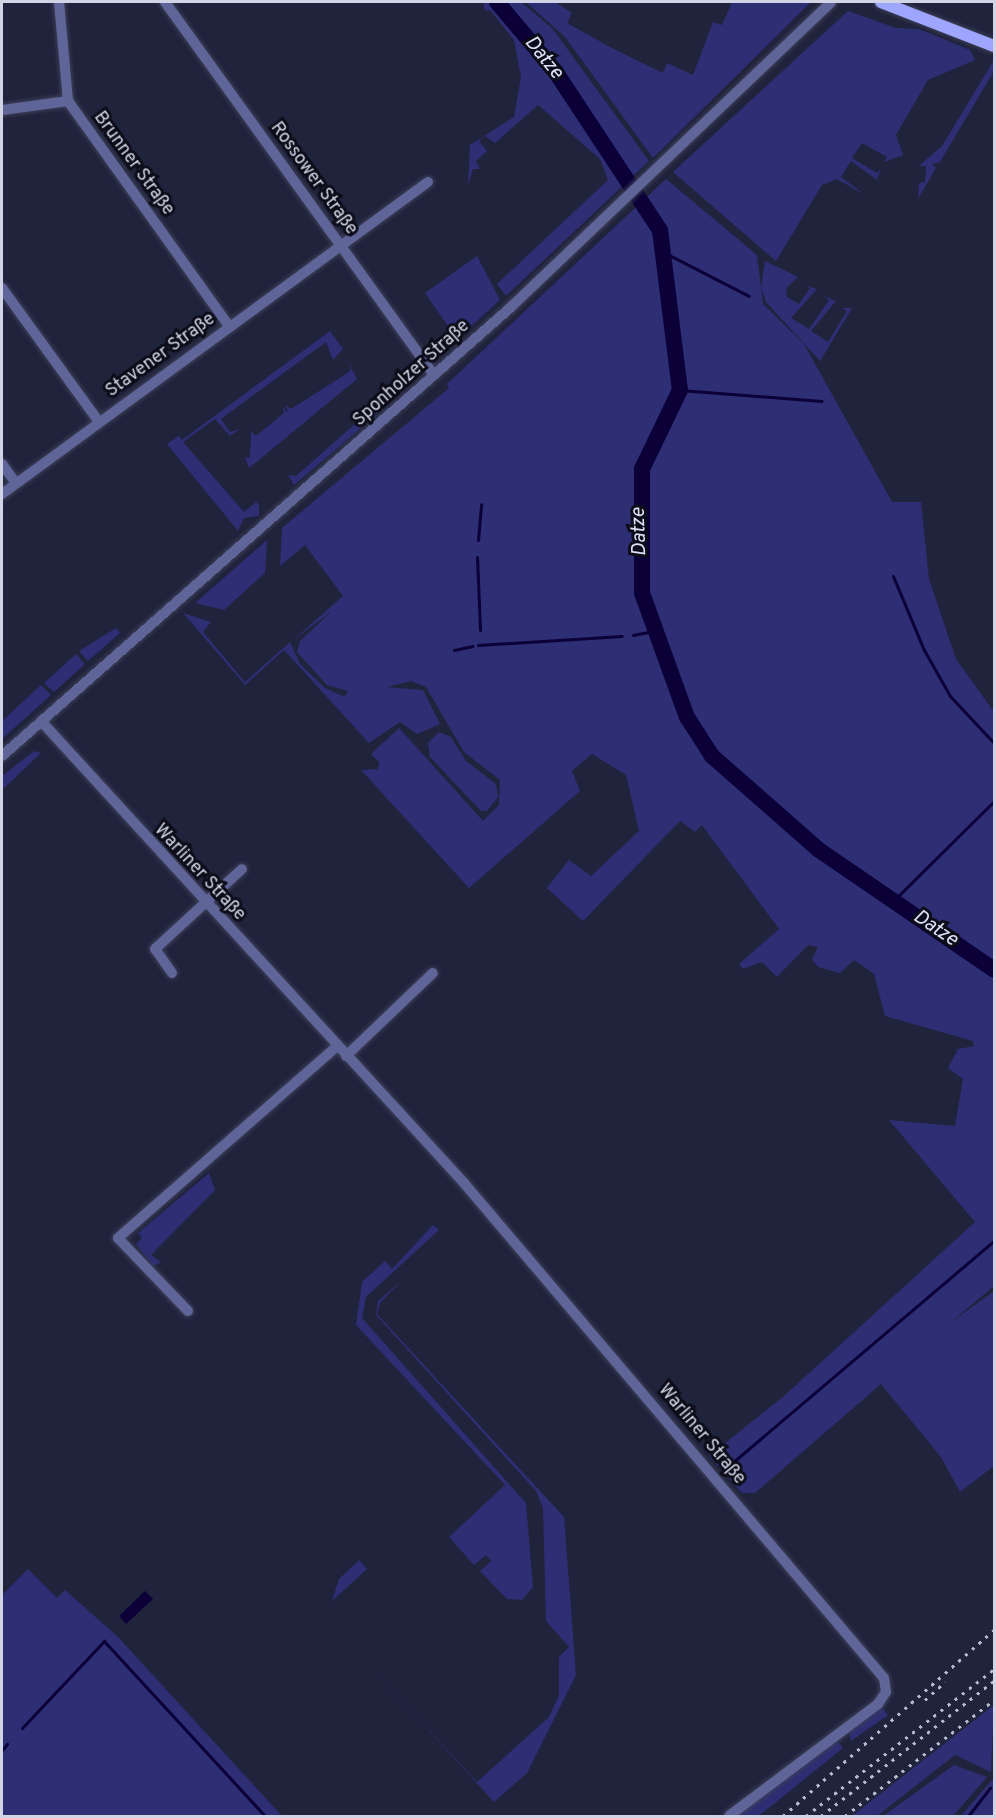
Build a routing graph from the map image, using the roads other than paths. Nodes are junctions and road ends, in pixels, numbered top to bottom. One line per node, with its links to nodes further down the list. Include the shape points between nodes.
1 (59, 2): 6 (street)
2 (165, 2): 9 (street, Rossower Straße)
3 (831, 2): 12 (street, Sponholzer Straße, via 644,183)
4 (881, 2): 5 (main road)
5 (994, 46)
6 (68, 101): 7 (street); 11 (street, Brunner Straße)
7 (2, 110)
8 (428, 182): 9 (street, Stavener Straße)
9 (341, 246): 11 (street, Stavener Straße); 12 (street, Rossower Straße)
10 (2, 288): 13 (street)
11 (230, 327): 13 (street, Stavener Straße)
12 (434, 375): 17 (street, Sponholzer Straße)
13 (99, 422): 15 (street, Stavener Straße)
14 (2, 464): 15 (street)
15 (16, 483): 16 (street, Stavener Straße)
16 (2, 494)
17 (40, 721): 18 (street, Sponholzer Straße); 20 (street, Warliner Straße)
18 (2, 756)
19 (242, 869): 20 (street)
20 (204, 903): 21 (street, via 155,949); 23 (street, Warliner Straße)
21 (172, 973)
22 (433, 973): 24 (street)
23 (337, 1046): 24 (street, Warliner Straße); 25 (street, via 118,1238)
24 (346, 1056): 26 (street, Warliner Straße, via 491,1214 886,1680 878,1704)
25 (188, 1311)
26 (729, 1816)

